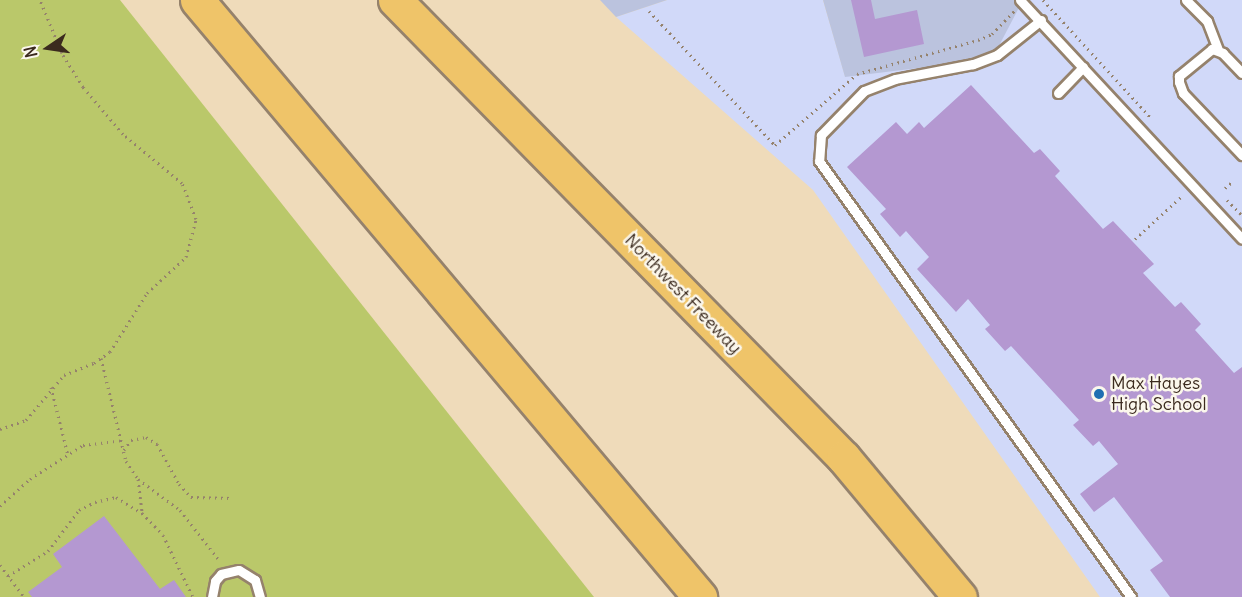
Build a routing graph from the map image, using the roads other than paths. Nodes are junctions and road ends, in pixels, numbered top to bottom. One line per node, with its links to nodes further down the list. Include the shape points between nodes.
1 (197, 0): 14 (highway)
2 (396, 0): 15 (highway, Northwest Freeway, via 844,458)
3 (1020, 0): 5 (lane)
4 (1186, 0): 6 (lane, via 1207,21)
5 (1041, 20): 7 (lane); 16 (lane, via 997,55 973,64 895,79 864,91 820,135 819,161)
6 (1218, 49): 8 (lane); 10 (lane, via 1206,51 1179,76 1179,87)
7 (1083, 67): 9 (lane); 11 (lane)
8 (1242, 73)
9 (1058, 93)
10 (1242, 155)
11 (1242, 239)
12 (212, 597): 13 (lane, via 215,581 221,574 239,570 255,579)
13 (260, 597)
14 (700, 597)
15 (960, 597)
16 (1131, 597)

